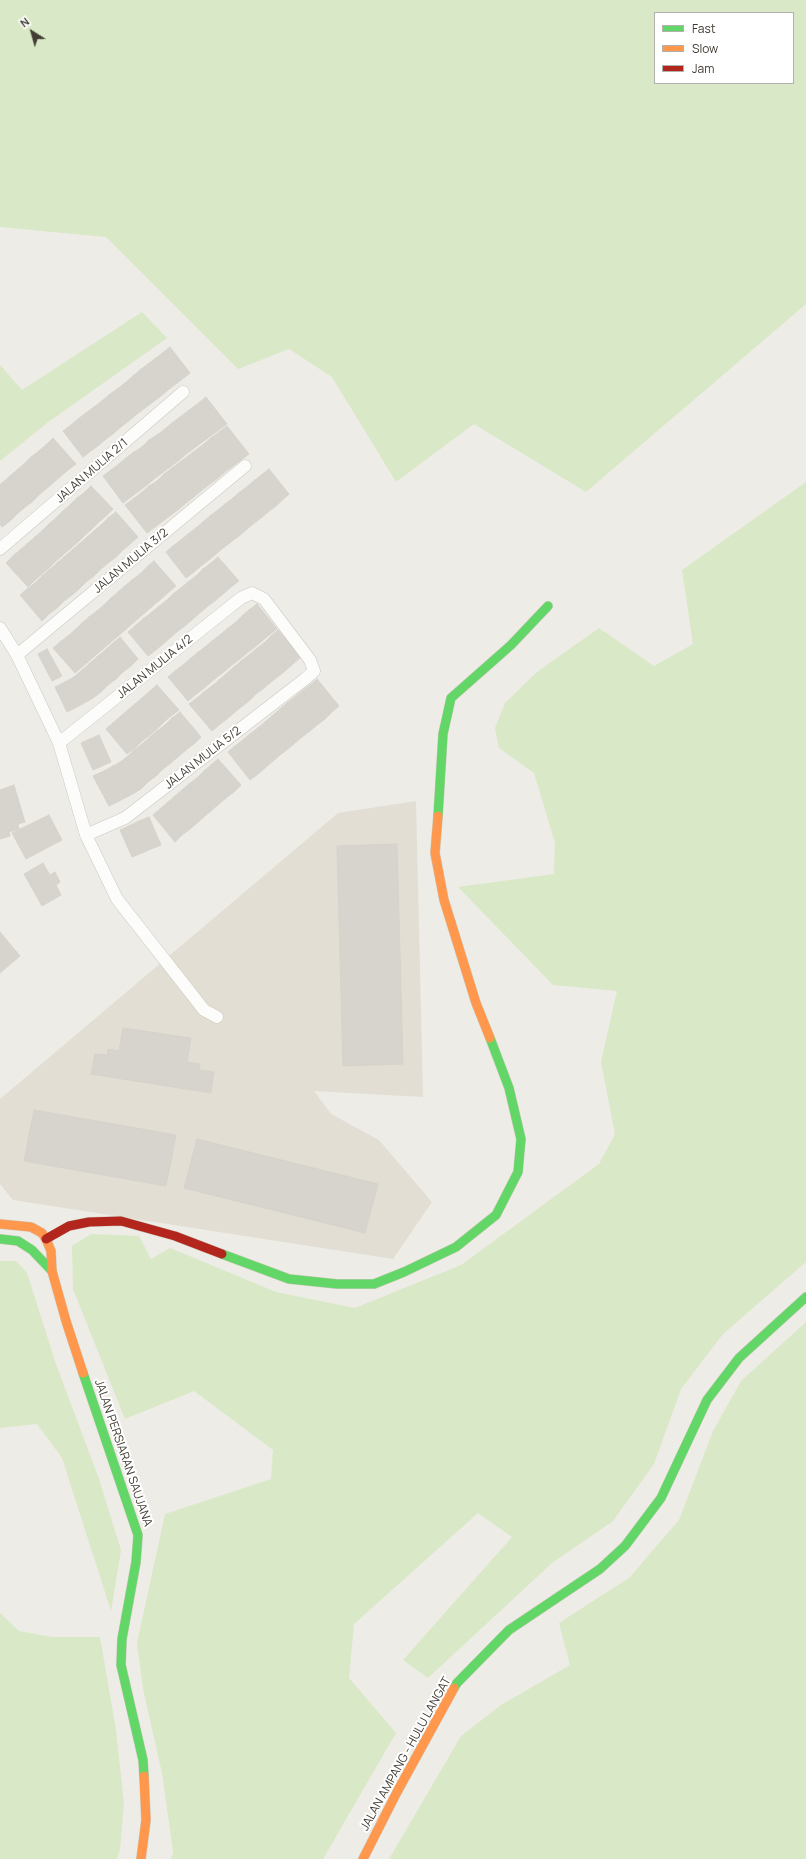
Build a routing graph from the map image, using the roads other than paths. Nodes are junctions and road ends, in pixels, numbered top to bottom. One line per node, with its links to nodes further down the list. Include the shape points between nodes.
1 (183, 392): 3 (street, JALAN MULIA 2/1)
2 (245, 466): 6 (street, JALAN MULIA 3/2)
3 (0, 549)
4 (548, 606): 13 (street, via 511,645 452,698 443,734 435,853 444,900 476,1003 509,1088 521,1139 518,1172 496,1215 456,1247 374,1284 337,1284 289,1279 175,1236 121,1221 89,1222 69,1226)
5 (0, 628): 6 (street)
6 (17, 656): 8 (street)
7 (314, 671): 8 (street, JALAN MULIA 4/2, via 310,660 264,599 252,593 241,598); 9 (street, JALAN MULIA 5/2, via 125,818)
8 (59, 743): 9 (street)
9 (86, 835): 10 (street, via 117,900 204,1010)
10 (217, 1017)
11 (0, 1224): 13 (street, via 31,1227 42,1233)
12 (0, 1239): 14 (street, JALAN PERSIARAN SAUJANA, via 26,1246)
13 (46, 1239): 14 (street, JALAN PERSIARAN SAUJANA, via 51,1251)
14 (52, 1270): 16 (street, JALAN PERSIARAN SAUJANA, via 84,1376 138,1535 136,1562 122,1639 121,1665 143,1760 146,1820)
15 (806, 1297): 17 (street, JALAN AMPANG - HULU LANGAT, via 739,1358 707,1400 661,1498 625,1546 600,1569 509,1630 457,1683 396,1792)
16 (141, 1859)
17 (363, 1859)

